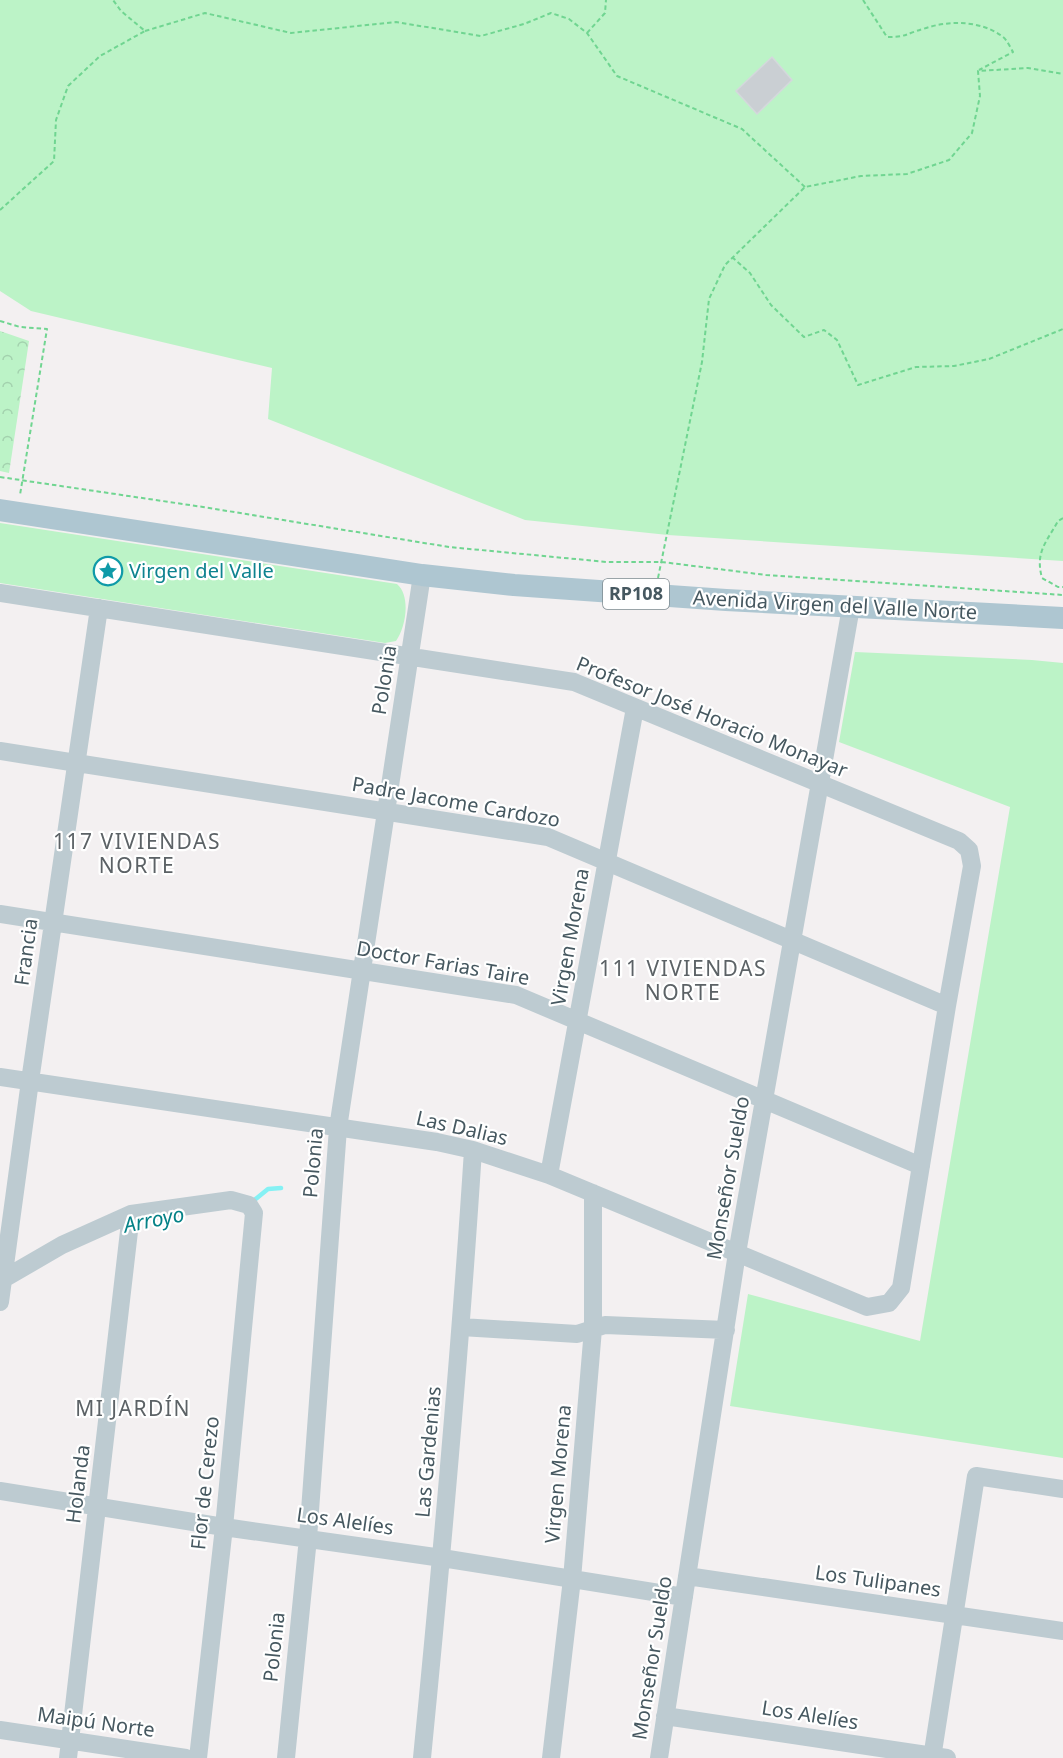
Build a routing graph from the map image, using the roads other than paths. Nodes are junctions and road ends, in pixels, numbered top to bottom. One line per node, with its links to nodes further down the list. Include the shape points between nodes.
1 (9, 511): 2 (main road, Avenida Virgen del Valle Norte / RP108)
2 (422, 575): 4 (main road, Avenida Virgen del Valle Norte / RP108, via 514,585); 7 (street, Polonia)
3 (0, 593): 5 (street, Profesor José Horacio Monayar)
4 (851, 607): 6 (main road, Avenida Virgen del Valle Norte / RP108); 11 (street, Monseñor Sueldo)
5 (99, 608): 7 (street, Profesor José Horacio Monayar); 10 (street, Francia)
6 (1063, 618)
7 (410, 657): 8 (street, Profesor José Horacio Monayar, via 574,682); 12 (street, Polonia)
8 (635, 708): 11 (street, Profesor José Horacio Monayar); 13 (street, Virgen Morena)
9 (0, 752): 10 (street, Padre Jacome Cardozo)
10 (76, 763): 12 (street, Padre Jacome Cardozo); 15 (street, Francia)
11 (820, 784): 16 (street, Monseñor Sueldo); 18 (street, Profesor José Horacio Monayar, via 960,841 969,850 972,866)
12 (386, 812): 13 (street, Padre Jacome Cardozo, via 548,837); 17 (street, Polonia)
13 (607, 862): 16 (street, Padre Jacome Cardozo); 19 (street, Virgen Morena)
14 (0, 914): 15 (street, Doctor Farias Taire)
15 (53, 922): 17 (street, Doctor Farias Taire); 21 (street, Francia)
16 (792, 941): 18 (street, Padre Jacome Cardozo); 22 (street, Monseñor Sueldo)
17 (362, 971): 19 (street, Doctor Farias Taire, via 516,995); 23 (street, Polonia)
18 (947, 1006): 25 (street)
19 (578, 1021): 22 (street, Doctor Farias Taire); 26 (street, Virgen Morena)
20 (0, 1077): 21 (street, Las Dalias)
21 (30, 1081): 23 (street, Las Dalias); 30 (street, Francia)
22 (764, 1100): 25 (street, Doctor Farias Taire); 29 (street, Monseñor Sueldo)
23 (338, 1128): 24 (street, Las Dalias); 39 (street, Polonia)
24 (473, 1150): 26 (street, Las Dalias); 32 (street, Las Gardenias)
25 (921, 1166): 29 (street, Las Dalias, via 901,1288 889,1303 867,1307)
26 (549, 1175): 27 (street, Las Dalias)
27 (593, 1193): 29 (street, Las Dalias); 33 (street, Virgen Morena)
28 (131, 1214): 30 (street, via 62,1245); 37 (street, Holanda); 38 (street, Flor de Cerezo, via 231,1200 249,1205 254,1213)
29 (737, 1253): 34 (street, Monseñor Sueldo)
30 (2, 1281): 31 (street, Francia)
31 (0, 1302)
32 (461, 1327): 33 (street, via 577,1334); 40 (street, Las Gardenias)
33 (593, 1329): 34 (street, via 605,1325); 42 (street, Virgen Morena)
34 (726, 1330): 41 (street, Monseñor Sueldo)
35 (1063, 1490): 44 (street, via 975,1476)
36 (0, 1491): 37 (street, Los Alelíes)
37 (98, 1506): 38 (street, Los Alelíes); 48 (street, Holanda)
38 (224, 1527): 39 (street, Los Alelíes); 51 (street, Flor de Cerezo)
39 (308, 1538): 40 (street, Los Alelíes); 52 (street, Polonia)
40 (442, 1558): 42 (street, Los Alelíes); 53 (street, Las Gardenias)
41 (687, 1576): 43 (street, Monseñor Sueldo); 44 (street, Los Tulipanes)
42 (572, 1579): 43 (street, Los Alelíes); 54 (street, Virgen Morena)
43 (684, 1597): 46 (street, Monseñor Sueldo)
44 (954, 1615): 45 (street, Los Tulipanes); 49 (street)
45 (1063, 1631)
46 (665, 1716): 49 (street, Los Alelíes); 55 (street, Monseñor Sueldo)
47 (0, 1730): 48 (street, Maipú Norte)
48 (69, 1749): 50 (street, Maipú Norte)
49 (937, 1757)
50 (186, 1758)
51 (198, 1758)
52 (286, 1758)
53 (422, 1758)
54 (551, 1758)
55 (659, 1758)

